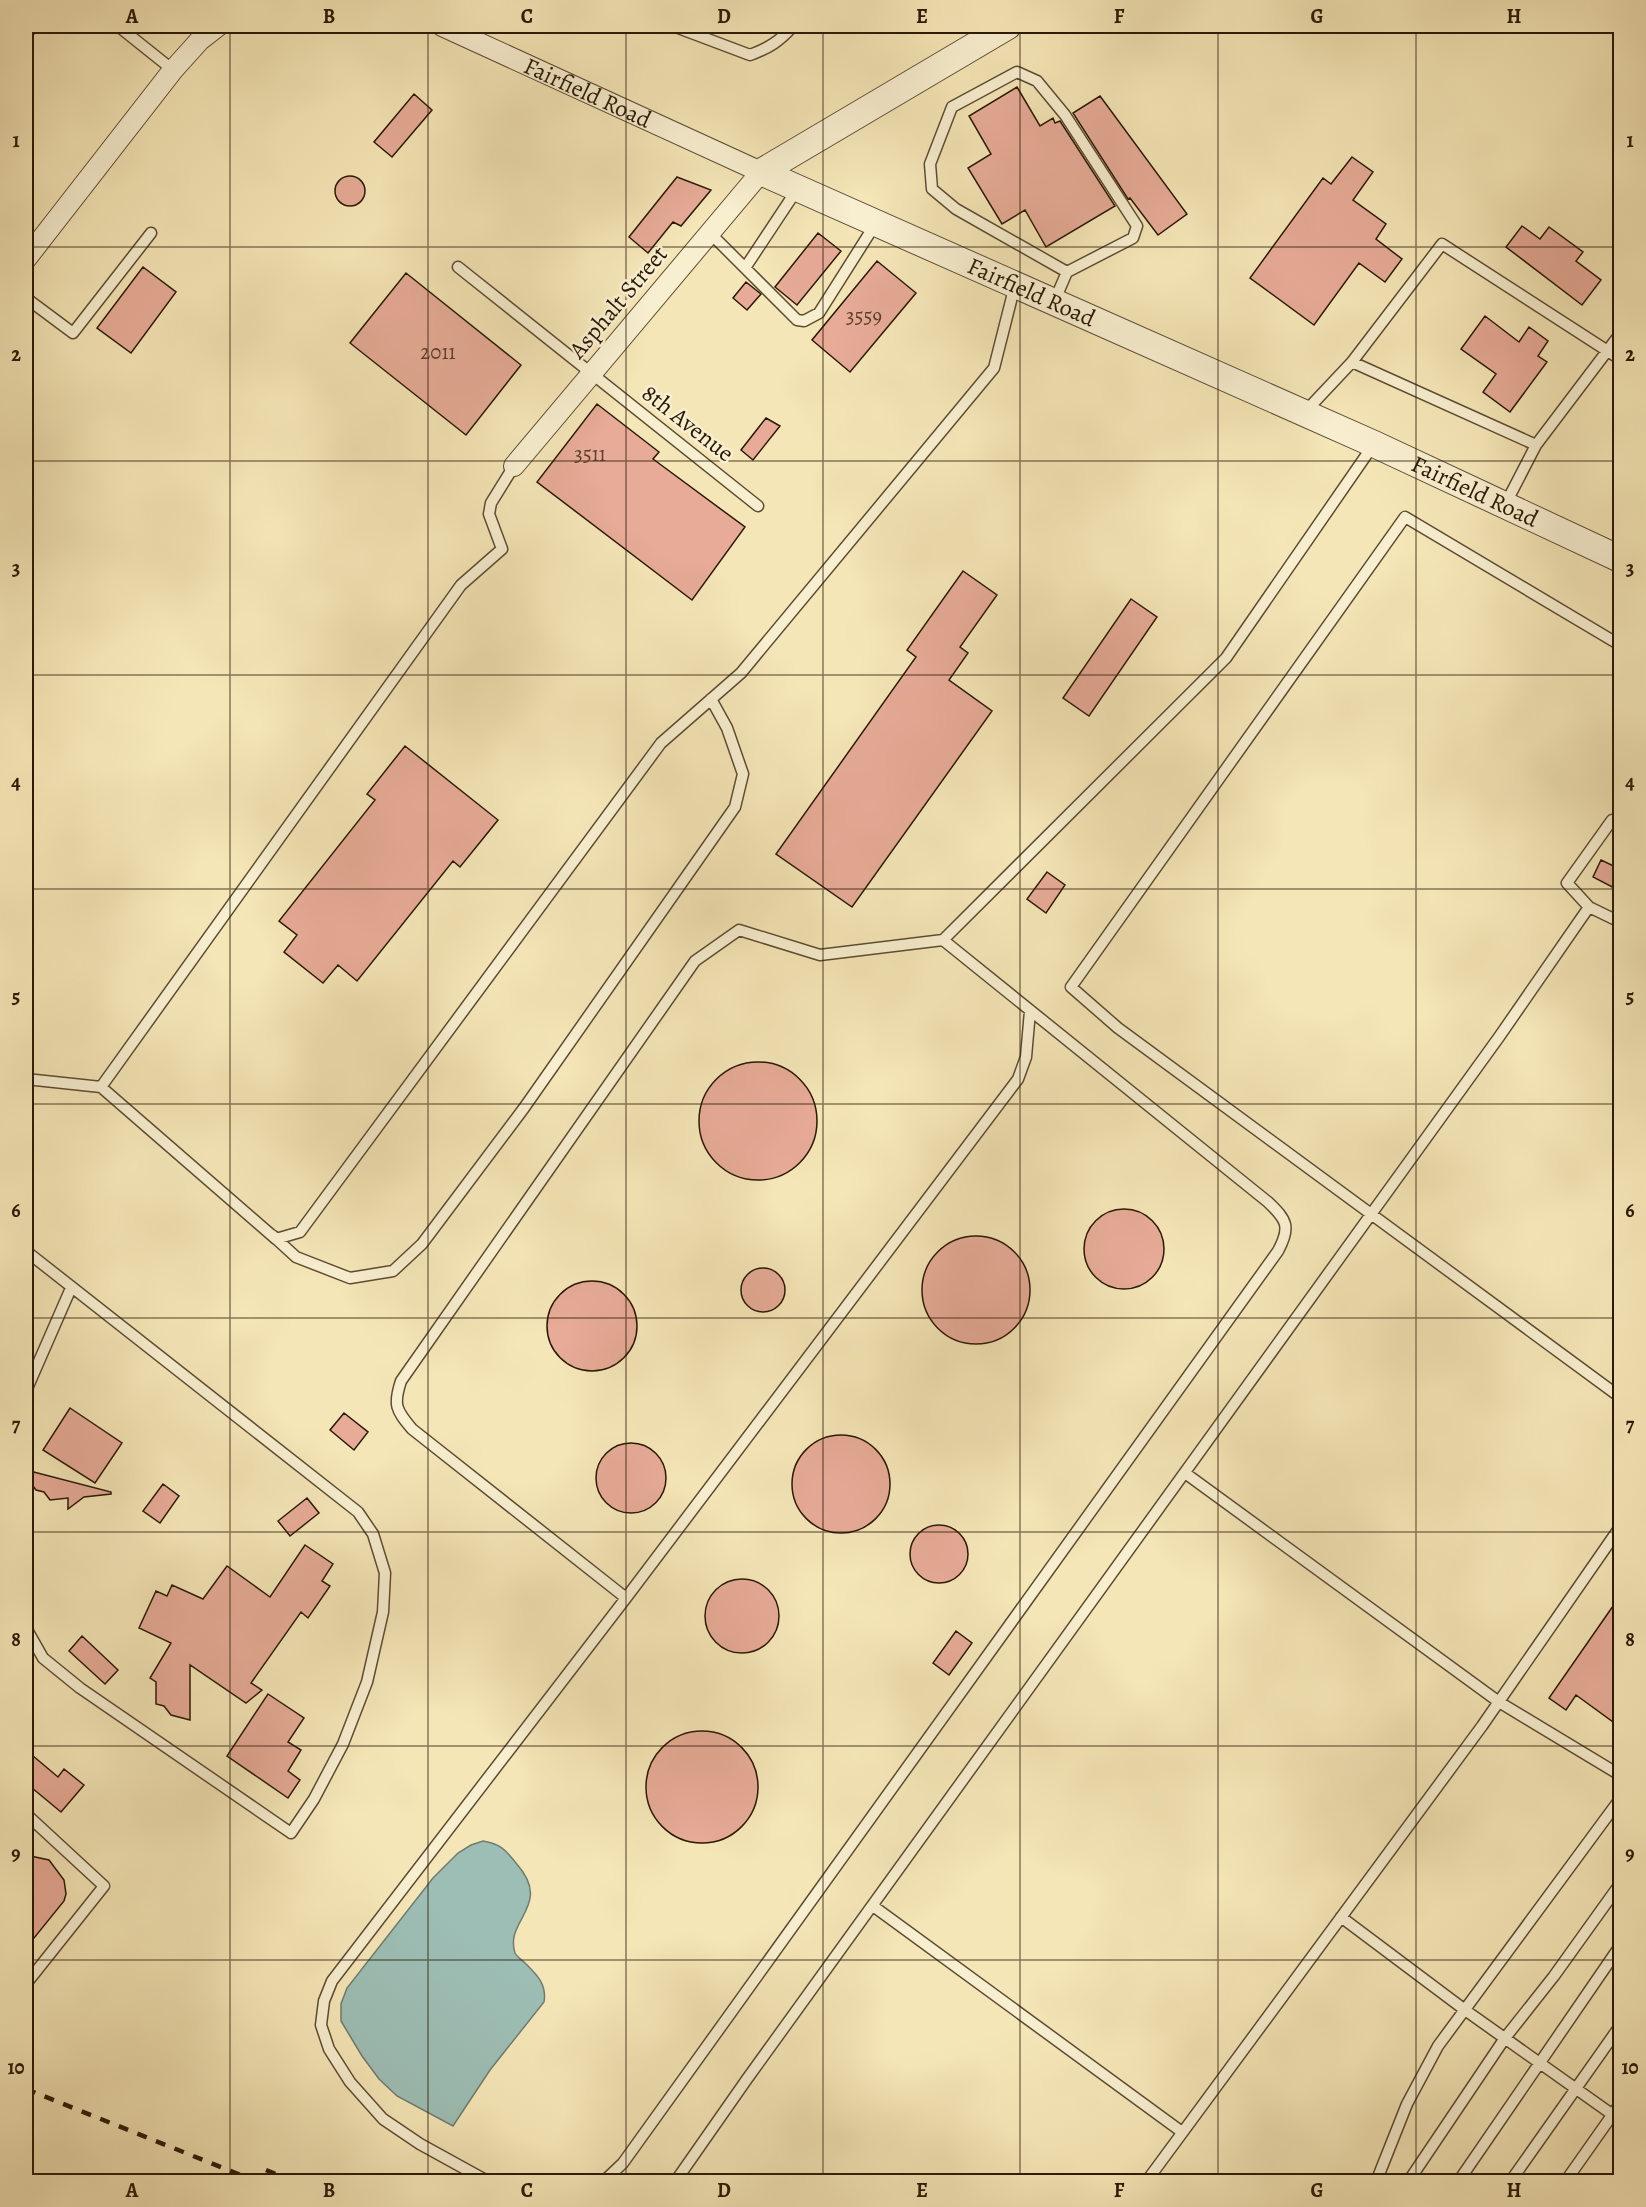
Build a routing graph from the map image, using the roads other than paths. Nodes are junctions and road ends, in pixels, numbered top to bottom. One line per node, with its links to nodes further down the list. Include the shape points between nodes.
1 (33, 26): 8 (lane)
2 (118, 26): 9 (lane)
3 (218, 26): 9 (street)
4 (442, 26): 10 (street, Fairfield Road)
5 (673, 26): 6 (lane, via 750,55 771,47)
6 (793, 26)
7 (1008, 26): 10 (street)
8 (26, 35)
9 (174, 70): 15 (street)
10 (761, 172): 11 (street, Fairfield Road); 14 (street, Asphalt Street)
11 (798, 188): 12 (street, Fairfield Road); 17 (lane)
12 (876, 223): 17 (lane, via 819,313 804,321 797,320); 19 (street, Fairfield Road)
13 (151, 233): 20 (lane, via 73,333)
14 (710, 233): 17 (lane); 26 (street, Asphalt Street)
15 (26, 259)
16 (458, 267): 26 (lane, 8th Avenue)
17 (745, 268)
18 (1067, 272): 18 (lane, via 1133,238 1137,226 1065,115 1037,81 1017,72 952,107 930,164 932,189 956,209); 21 (lane)
19 (1015, 285): 21 (street, Fairfield Road); 35 (lane, via 994,368 741,673)
20 (26, 298)
21 (1054, 302): 27 (street, Fairfield Road)
22 (1620, 334): 23 (lane)
23 (1609, 351): 24 (lane); 25 (lane, via 1442,244); 29 (lane)
24 (1620, 358)
25 (1352, 362): 27 (lane); 29 (lane)
26 (591, 373): 30 (street, Asphalt Street); 32 (lane, 8th Avenue)
27 (1304, 413): 28 (street, Fairfield Road)
28 (1374, 444): 31 (street, Fairfield Road); 39 (lane, via 1226,658)
29 (1536, 445): 31 (lane)
30 (514, 466): 42 (lane, via 491,503 489,514 502,549 461,585)
31 (1504, 505): 33 (street, Fairfield Road)
32 (758, 506)
33 (1620, 560)
34 (1620, 645): 43 (lane, via 1405,517 1071,987 1118,1028)
35 (711, 699): 44 (lane, via 661,743 300,1232 276,1239); 44 (lane, via 727,728 742,774 735,807 524,1108 422,1244 393,1271 350,1278 296,1257)
36 (1620, 823): 37 (lane, via 1612,820 1567,883)
37 (1589, 908): 38 (lane); 43 (lane)
38 (1620, 922)
39 (943, 940): 40 (lane); 51 (lane, via 820,955 739,930 695,961 401,1381 396,1405 412,1430)
40 (1030, 1011): 51 (lane, via 1026,1057 1018,1078); 72 (lane, via 1268,1202 1286,1223 1286,1236 623,2163)
41 (26, 1079): 42 (lane)
42 (101, 1087): 44 (lane)
43 (1370, 1215): 48 (lane); 49 (lane)
44 (272, 1235)
45 (26, 1251): 46 (lane)
46 (71, 1288): 47 (lane); 52 (lane, via 358,1512 373,1534 385,1573 383,1612 367,1682 343,1744 291,1833 80,1688 43,1658)
47 (26, 1391)
48 (1620, 1397)
49 (1185, 1473): 53 (lane); 58 (lane)
50 (1620, 1527): 53 (lane)
51 (626, 1598): 71 (lane, via 332,1981 324,2001 321,2025 329,2049 350,2082 383,2119)
52 (26, 1628)
53 (1499, 1702): 54 (lane); 59 (lane)
54 (1620, 1774)
55 (1620, 1799): 62 (lane)
56 (26, 1814): 61 (lane, via 105,1886)
57 (1620, 1884): 64 (lane)
58 (873, 1906): 69 (lane); 73 (lane)
59 (1341, 1917): 62 (lane); 69 (lane)
60 (1620, 1946): 65 (lane)
61 (26, 1984)
62 (1466, 2010): 64 (lane); 75 (lane, via 1438,2046 1407,2104)
63 (1620, 2026): 66 (lane)
64 (1505, 2038): 65 (lane); 76 (lane)
65 (1540, 2063): 66 (lane); 77 (lane)
66 (1576, 2089): 68 (lane); 78 (lane)
67 (1620, 2104): 68 (lane)
68 (1617, 2118): 79 (lane)
69 (1182, 2132): 74 (lane)
70 (1620, 2176): 80 (lane)
71 (489, 2181)
72 (603, 2181)
73 (675, 2181)
74 (1146, 2181)
75 (1376, 2181)
76 (1408, 2181)
77 (1458, 2181)
78 (1510, 2181)
79 (1565, 2181)
80 (1617, 2181)

